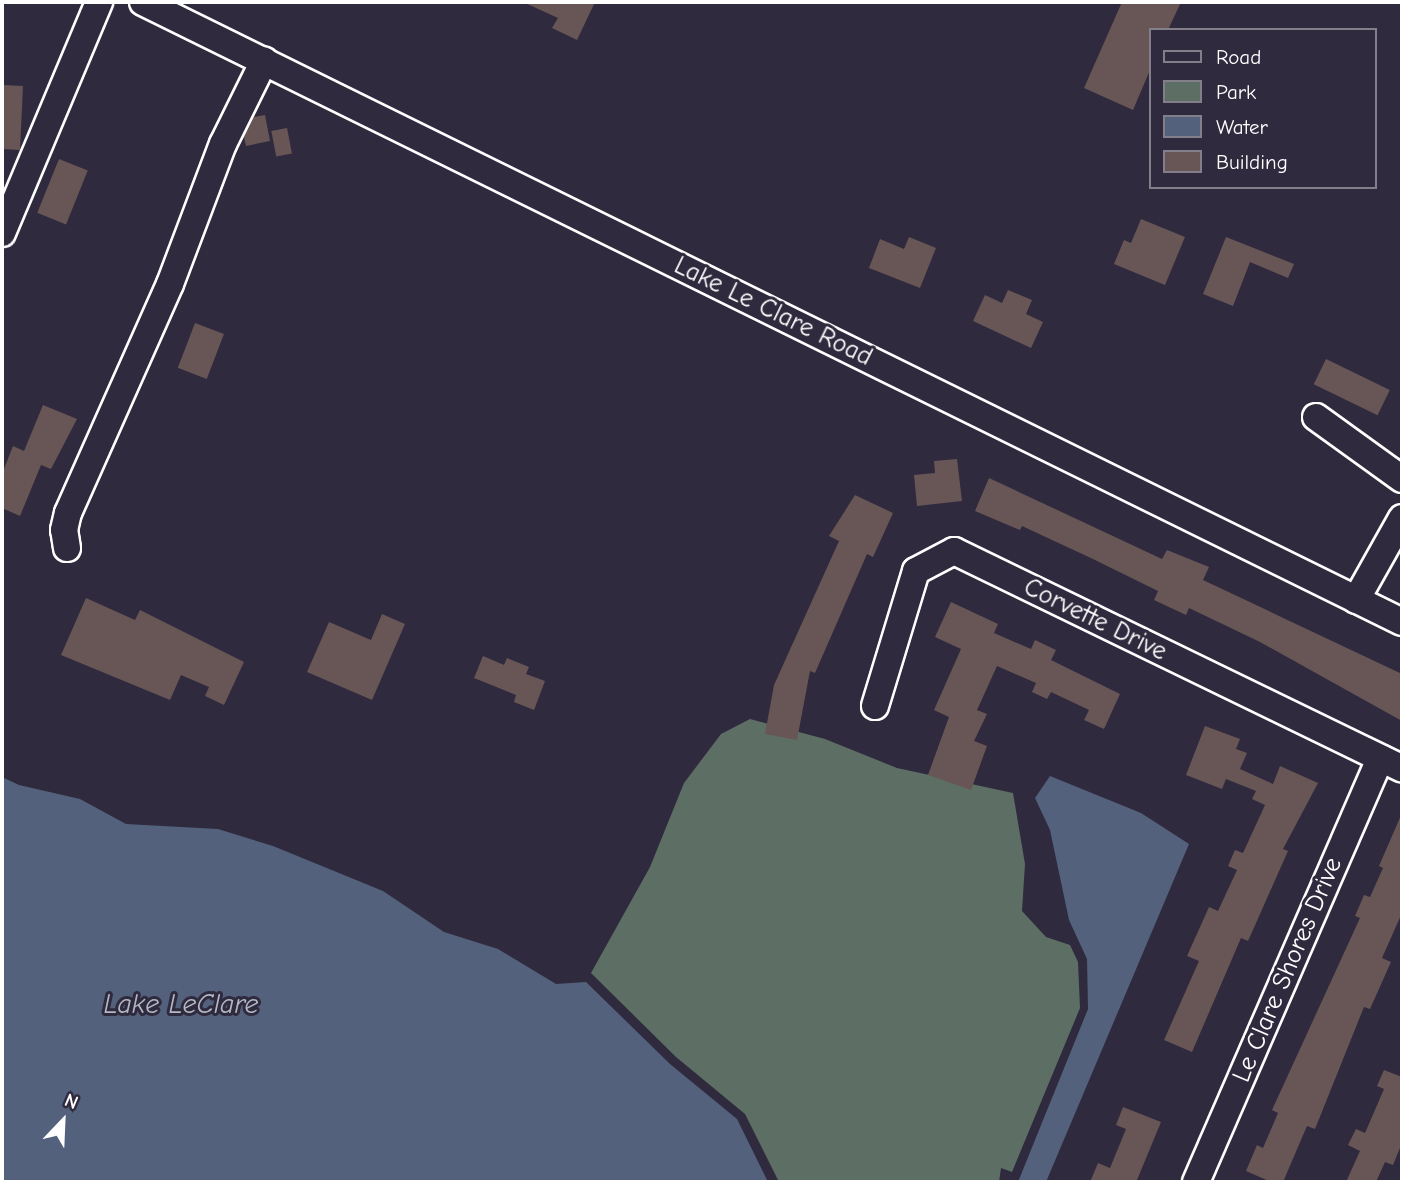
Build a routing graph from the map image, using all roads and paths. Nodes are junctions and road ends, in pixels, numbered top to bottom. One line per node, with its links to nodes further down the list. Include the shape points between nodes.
1 (99, 2): 4 (street)
2 (144, 2): 3 (street, Lake Le Clare Road)
3 (264, 61): 8 (street, via 223,144 170,284 68,513 64,530); 9 (street, Lake Le Clare Road)
4 (2, 233)
5 (1316, 417): 6 (street)
6 (1402, 479)
7 (1402, 518): 9 (street)
8 (67, 548)
9 (1356, 600): 10 (street, Lake Le Clare Road)
10 (1402, 622)
11 (875, 706): 12 (street, Corvette Drive, via 916,571 954,551)
12 (1391, 764): 13 (street, Le Clare Shores Drive)
13 (1196, 1182)

